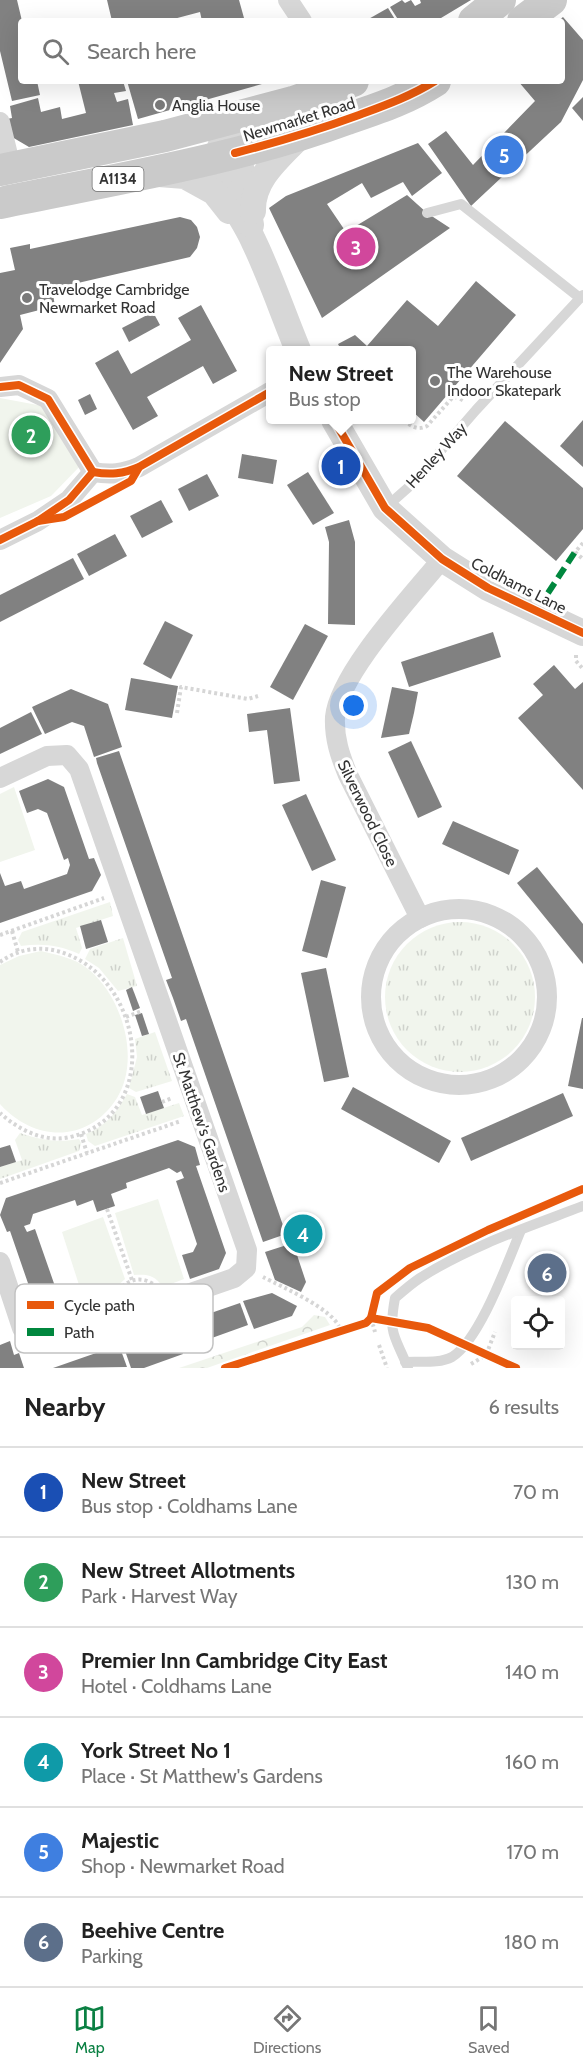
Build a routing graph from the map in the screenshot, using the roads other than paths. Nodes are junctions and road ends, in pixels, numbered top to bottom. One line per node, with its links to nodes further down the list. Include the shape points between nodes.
1 (288, 0): 4 (street)
2 (500, 0): 5 (main road)
3 (551, 0): 6 (main road)
4 (300, 18)
5 (478, 18)
6 (528, 18)
7 (337, 84): 10 (main road, Newmarket Road / A1134)
8 (340, 84): 11 (street)
9 (430, 84): 11 (main road, Newmarket Road / A1134, via 413,95)
10 (260, 111): 13 (main road, Newmarket Road / A1134); 15 (street, via 236,126)
11 (346, 120): 14 (main road, Newmarket Road / A1134)
12 (0, 122): 16 (street)
13 (189, 130): 15 (street); 16 (main road, Newmarket Road / A1134)
14 (300, 136): 15 (main road, Newmarket Road / A1134); 20 (street, via 259,181 252,204)
15 (226, 149): 17 (main road, Newmarket Road / A1134); 20 (street, via 246,190)
16 (5, 168)
17 (144, 174): 18 (main road, Newmarket Road / A1134); 20 (street, via 185,176 204,186 214,192)
18 (0, 203)
19 (427, 213): 21 (lane, via 461,204)
20 (253, 238): 22 (street)
21 (582, 297): 27 (lane, Henley Way, via 411,485)
22 (296, 346)
23 (0, 387): 26 (street, via 20,385 48,399)
24 (266, 394): 26 (street, via 124,474)
25 (336, 424): 27 (street, Coldhams Lane)
26 (93, 472): 28 (street, via 69,500)
27 (384, 508): 29 (street, Coldhams Lane)
28 (0, 540)
29 (442, 559): 30 (street, Coldhams Lane); 32 (street, Silverwood Close, via 355,668 340,696 335,716 336,736 348,775)
30 (579, 640)
31 (0, 778): 36 (street, St Matthew's Gardens, via 47,756 67,755 79,769 247,1250 246,1268 234,1278)
32 (420, 918): 32 (street, via 448,909 478,911 506,922 528,942 542,968 547,997 542,1026 528,1052 506,1072 480,1083 451,1085 423,1078 399,1062 382,1040 372,1013 371,985 380,958 396,934)
33 (583, 1206): 34 (lane)
34 (521, 1230): 38 (lane, via 479,1325 465,1345 441,1361); 38 (lane, via 462,1255 420,1278 395,1298 391,1320 394,1339)
35 (0, 1262): 37 (street, St Matthew's Gardens)
36 (213, 1285)
37 (15, 1307)
38 (406, 1365)

